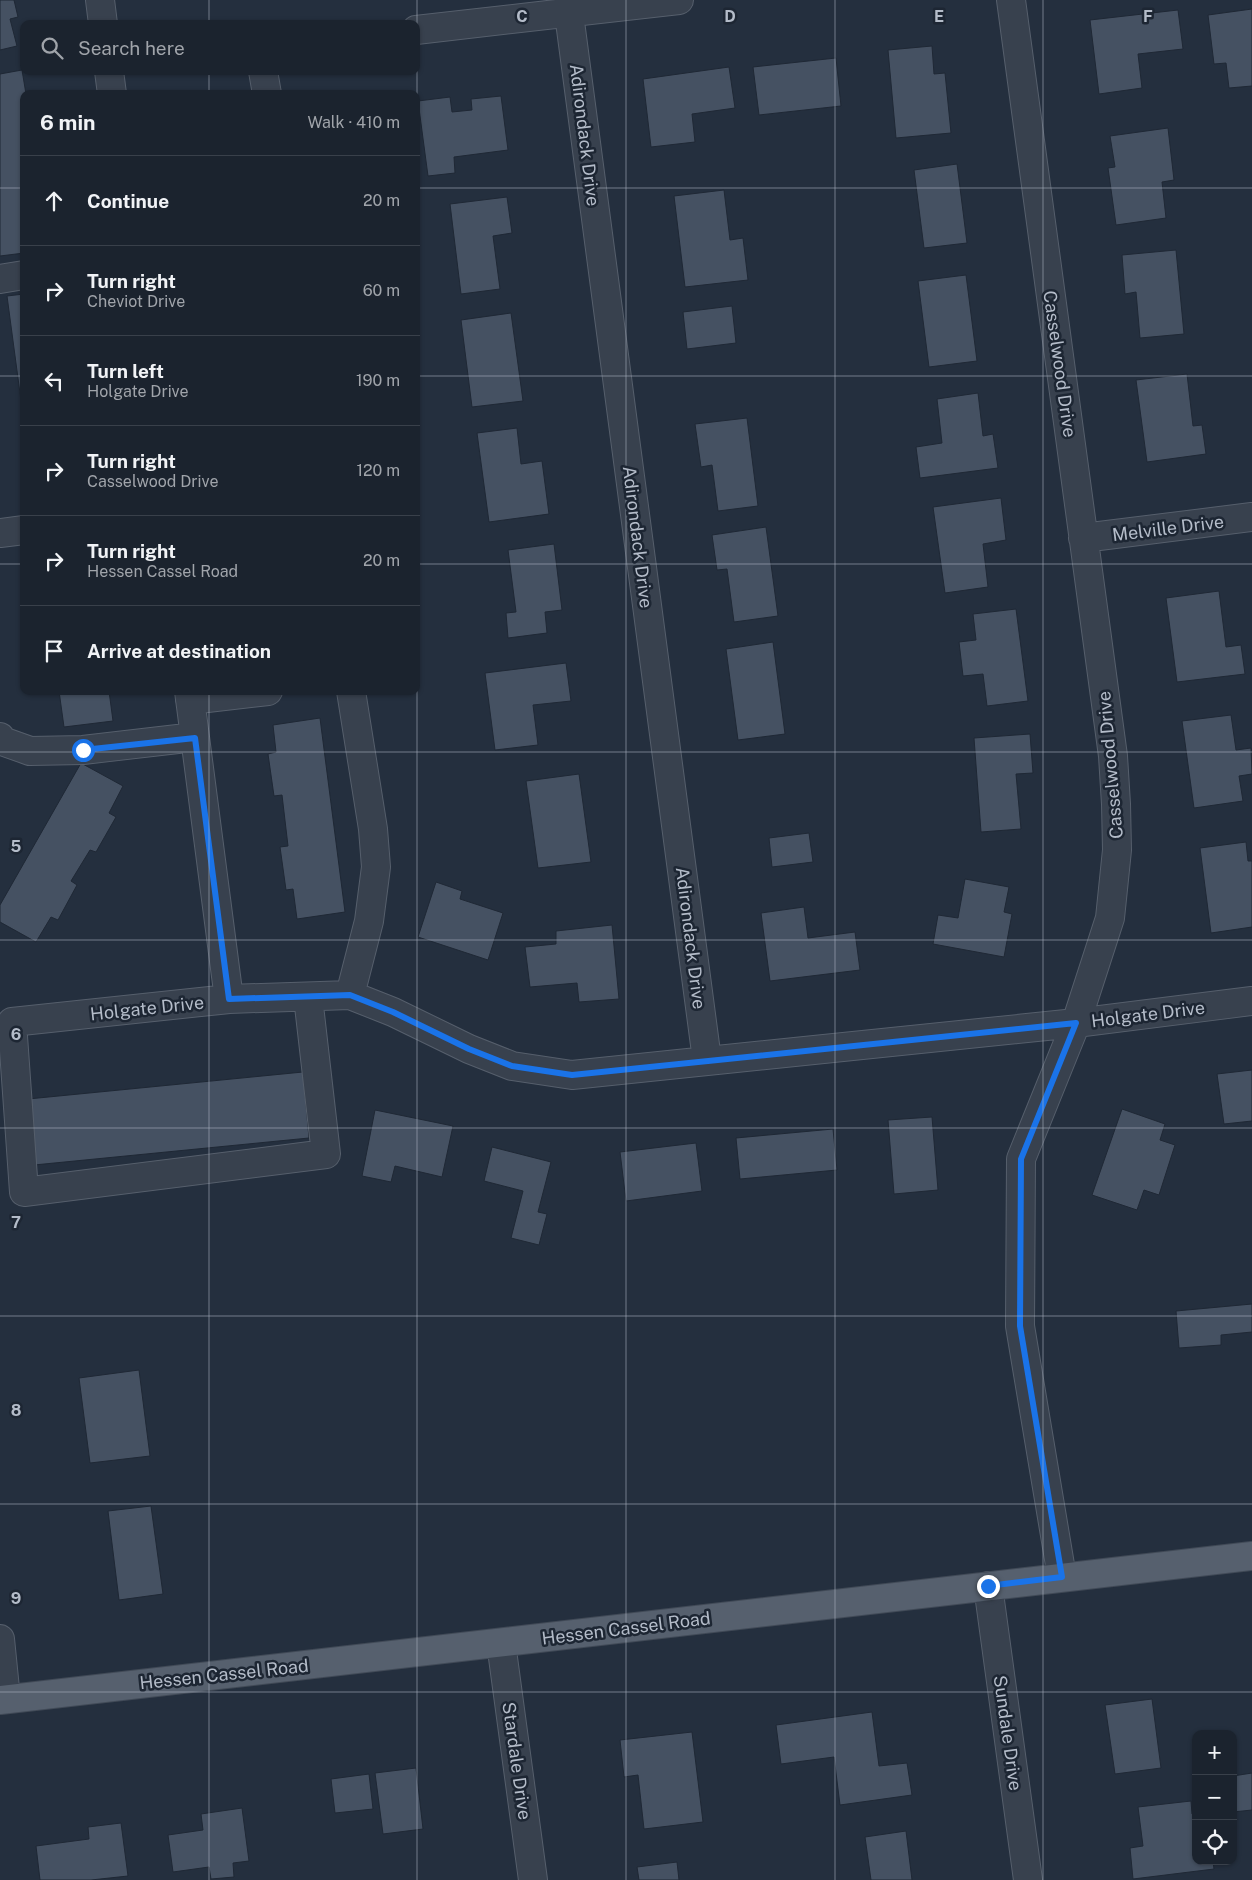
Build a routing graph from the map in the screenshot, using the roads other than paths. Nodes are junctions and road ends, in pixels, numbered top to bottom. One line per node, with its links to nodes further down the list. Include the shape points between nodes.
1 (100, 0): 5 (street)
2 (680, 0): 4 (street)
3 (1011, 0): 16 (street, Casselwood Drive)
4 (569, 14): 6 (street); 27 (street, Adirondack Drive)
5 (102, 20)
6 (420, 30)
7 (110, 75): 9 (street)
8 (264, 75): 10 (street)
9 (111, 90)
10 (266, 90)
11 (20, 276): 12 (street)
12 (0, 279)
13 (1252, 517): 16 (street, Melville Drive)
14 (20, 530): 15 (street)
15 (0, 533)
16 (1083, 538): 26 (street, Casselwood Drive, via 1113,756 1117,850 1110,918)
17 (206, 695): 19 (street)
18 (352, 695): 22 (street, via 376,867 369,921)
19 (190, 696): 21 (street)
20 (0, 737): 21 (street, via 2,741 30,751 83,750)
21 (195, 738): 24 (street)
22 (350, 995): 23 (street, Holgate Drive); 27 (street, Holgate Drive, via 512,1066 572,1075)
23 (308, 997): 24 (street, Holgate Drive); 24 (street, Holgate Drive, via 326,1154 24,1192 12,1022)
24 (229, 999)
25 (1252, 1001): 26 (street, Holgate Drive)
26 (1076, 1023): 27 (street, Holgate Drive); 29 (street, Casselwood Drive, via 1021,1159 1020,1326)
27 (707, 1060)
28 (1252, 1556): 29 (main road, Hessen Cassel Road)
29 (1062, 1577): 30 (main road, Hessen Cassel Road)
30 (988, 1586): 32 (main road, Hessen Cassel Road); 35 (street, Sundale Drive)
31 (0, 1640): 33 (street)
32 (501, 1643): 33 (main road, Hessen Cassel Road); 34 (street, Stardale Drive)
33 (3, 1699)
34 (533, 1880)
35 (1028, 1880)

